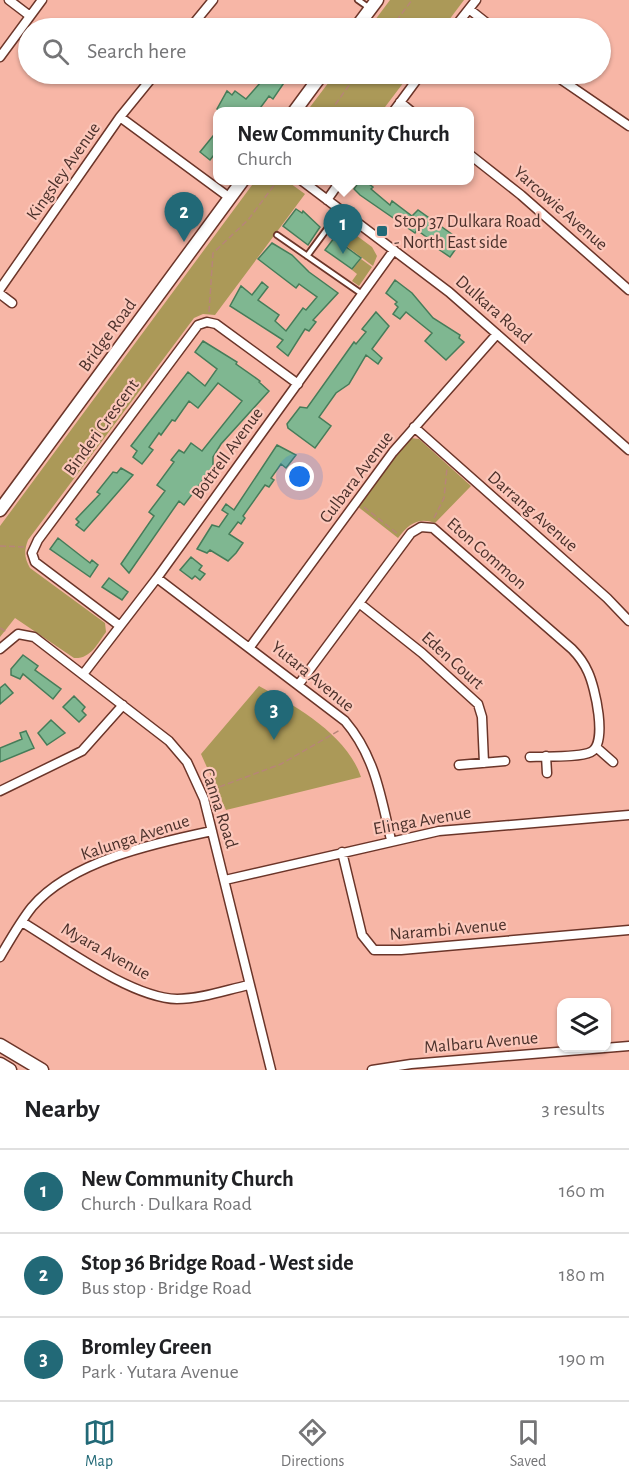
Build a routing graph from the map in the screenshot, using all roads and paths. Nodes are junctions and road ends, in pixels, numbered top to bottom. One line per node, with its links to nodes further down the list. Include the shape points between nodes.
1 (9, 0): 9 (street)
2 (42, 0): 9 (street)
3 (213, 0): 10 (street)
4 (358, 0): 7 (lane)
5 (412, 0): 12 (path)
6 (476, 0): 8 (street)
7 (374, 4): 11 (main road)
8 (469, 9): 13 (street); 14 (street)
9 (30, 16)
10 (198, 18)
11 (364, 18)
12 (398, 18)
13 (462, 18)
14 (480, 18)
15 (18, 32): 16 (street)
16 (0, 57)
17 (147, 84): 27 (street, Kingsley Avenue)
18 (314, 84): 23 (main road)
19 (350, 84): 24 (path)
20 (414, 84): 22 (street)
21 (568, 84): 28 (street)
22 (400, 102): 25 (street); 26 (street)
23 (297, 107)
24 (333, 107)
25 (396, 107)
26 (407, 107)
27 (120, 117): 34 (street); 40 (street, Kingsley Avenue)
28 (629, 126)
29 (474, 158): 41 (street, Yarcowie Avenue)
30 (239, 185): 34 (main road, Bridge Road)
31 (274, 185): 45 (path, via 248,220 213,253 212,300)
32 (308, 185): 35 (street, Dulkara Road)
33 (338, 185): 35 (street)
34 (230, 198): 52 (main road, Bridge Road)
35 (327, 200): 36 (street, Dulkara Road)
36 (341, 210): 38 (street, Dulkara Road); 39 (lane)
37 (277, 235): 39 (lane)
38 (394, 250): 43 (street, Bottrell Avenue); 46 (street, Dulkara Road)
39 (307, 256): 43 (lane)
40 (0, 289)
41 (629, 290)
42 (0, 294): 44 (street)
43 (362, 294): 47 (street, Bottrell Avenue)
44 (12, 303)
45 (207, 322): 47 (street, via 216,324); 56 (street, Binderi Crescent, via 194,329)
46 (497, 334): 48 (street, Culbara Avenue); 49 (street, Dulkara Road)
47 (298, 384): 57 (street, Bottrell Avenue)
48 (414, 428): 50 (street, Darrang Avenue); 51 (street, Culbara Avenue)
49 (629, 450)
50 (446, 455): 53 (path, via 444,498); 59 (street, Darrang Avenue)
51 (357, 502): 54 (path); 61 (street, Culbara Avenue)
52 (0, 510)
53 (430, 527): 54 (street, Eton Common, via 417,528); 67 (street, Eton Common, via 583,661 595,693 600,734)
54 (405, 540): 58 (street, Eton Common)
55 (0, 546): 56 (path)
56 (33, 548): 60 (street, via 33,559 40,567)
57 (157, 578): 60 (street, Bottrell Avenue); 61 (street, Yutara Avenue)
58 (359, 603): 64 (street, Eton Common); 72 (street, Eden Court, via 478,704)
59 (629, 621)
60 (120, 626): 63 (street, Bottrell Avenue)
61 (250, 647): 64 (street, Yutara Avenue)
62 (0, 649): 63 (street, Canna Road, via 22,633 34,637)
63 (84, 673): 65 (street, Canna Road)
64 (299, 684): 66 (street, Yutara Avenue)
65 (123, 705): 75 (street, via 82,751); 76 (street, Canna Road, via 177,749)
66 (348, 725): 76 (path, via 281,764); 79 (street, Yutara Avenue, via 371,760)
67 (596, 747): 68 (street, via 587,753); 71 (street)
68 (546, 756): 69 (street); 74 (street)
69 (530, 757)
70 (505, 761): 72 (street)
71 (613, 762)
72 (484, 763): 73 (street)
73 (459, 765)
74 (547, 773)
75 (0, 791)
76 (202, 793): 78 (street, Canna Road)
77 (629, 815): 79 (street, Elinga Avenue, via 463,828)
78 (212, 831): 81 (street, Canna Road); 82 (street, Kalunga Avenue, via 81,870 51,889)
79 (391, 840): 80 (street, Elinga Avenue)
80 (342, 852): 81 (street, Elinga Avenue); 83 (street, Narambi Avenue, via 362,935 374,950)
81 (225, 880): 85 (street, Canna Road)
82 (22, 922): 84 (street, Kalunga Avenue); 85 (street, Myara Avenue, via 151,995 185,999)
83 (629, 930)
84 (0, 957)
85 (249, 985): 91 (street, Canna Road)
86 (0, 1045): 90 (main road)
87 (629, 1046): 92 (street, Malbaru Avenue)
88 (0, 1064): 89 (main road)
89 (10, 1070)
90 (42, 1070)
91 (271, 1070)
92 (372, 1070)

